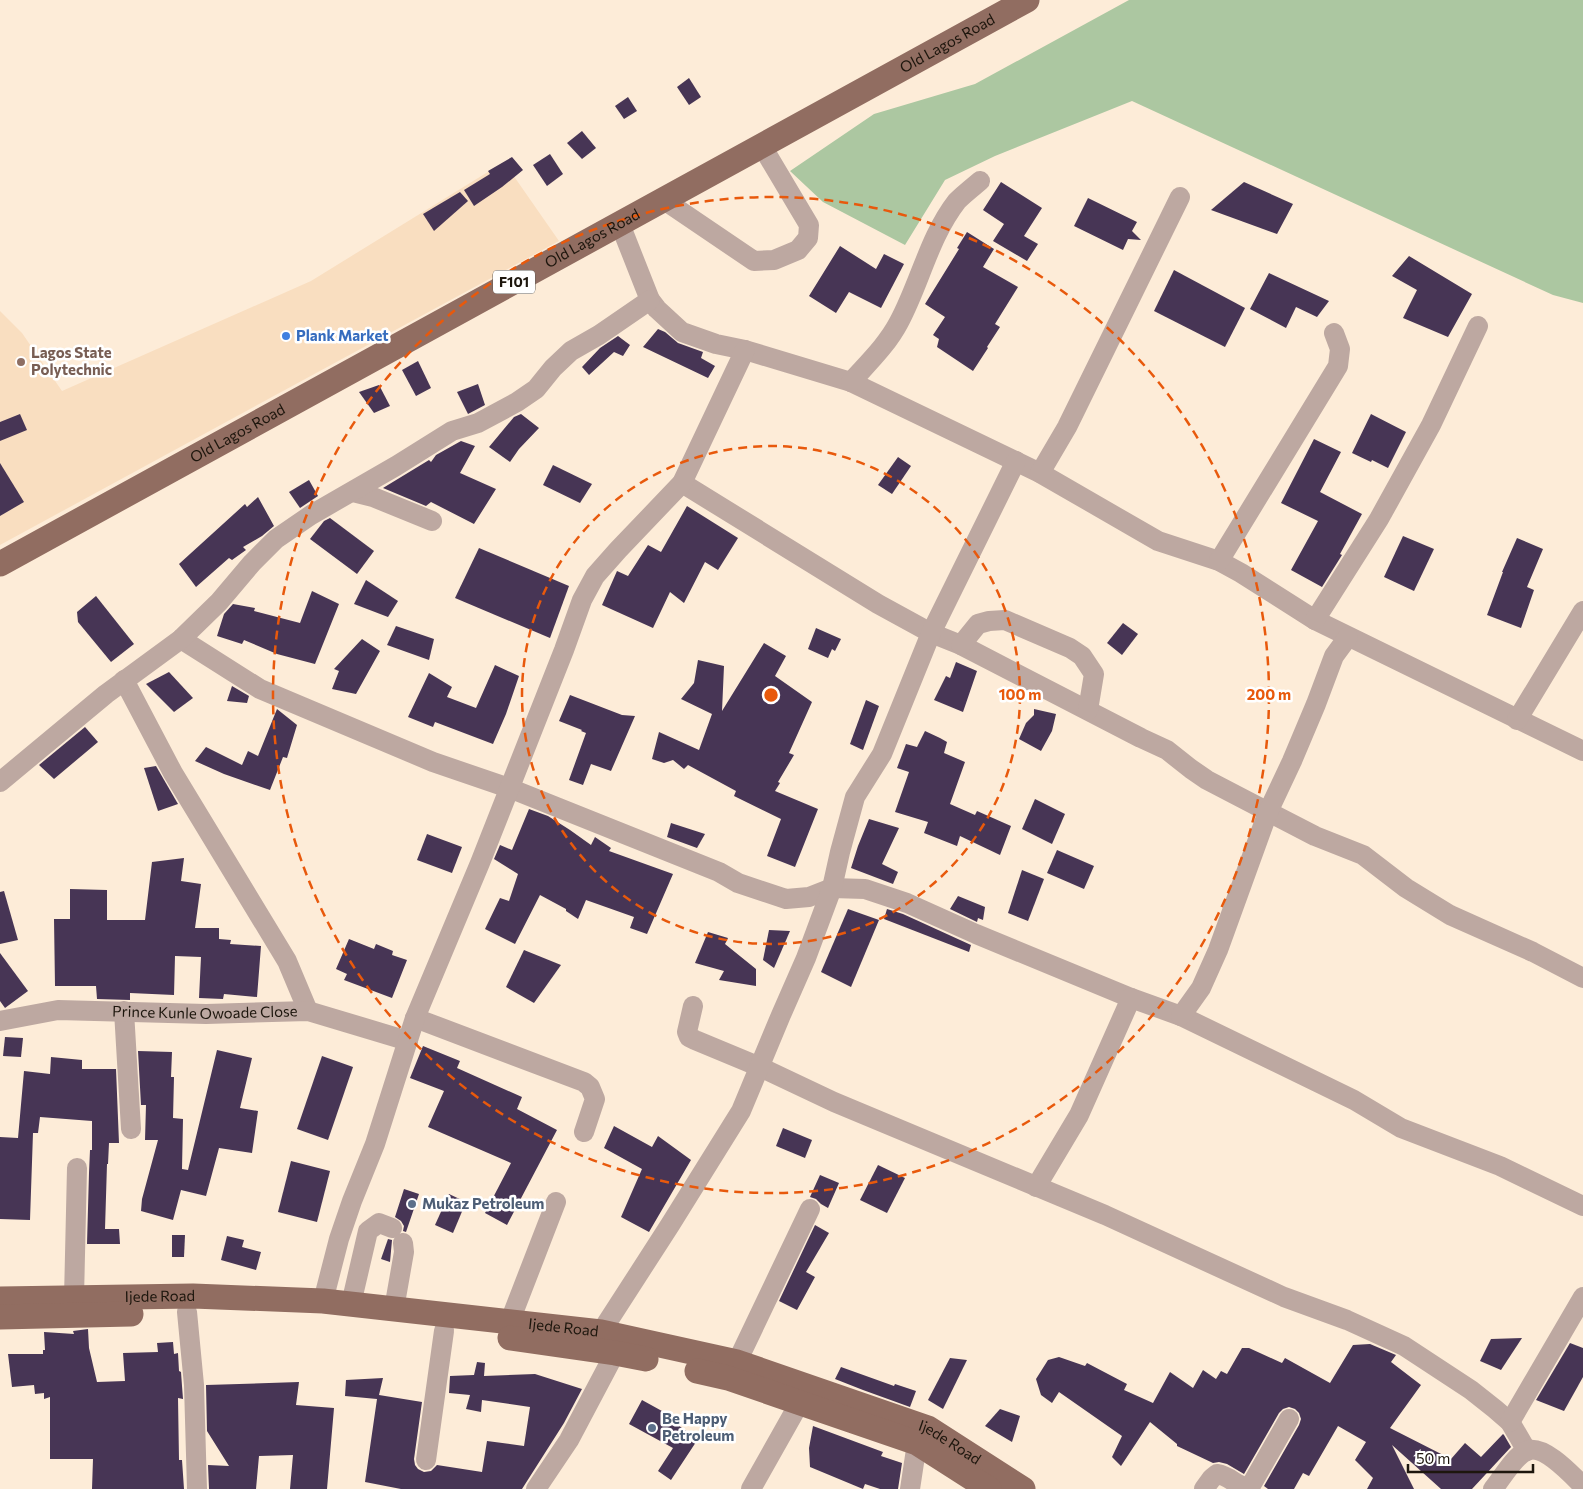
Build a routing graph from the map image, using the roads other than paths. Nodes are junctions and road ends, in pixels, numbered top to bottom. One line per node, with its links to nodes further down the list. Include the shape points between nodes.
1 (1027, 0): 2 (main road, Old Lagos Road / F101)
2 (762, 146): 5 (main road, Old Lagos Road / F101); 5 (street, via 809,225 808,238 798,250 774,260 754,261)
3 (980, 181): 11 (street, via 959,199 947,215 900,322 886,344)
4 (1180, 197): 13 (street, via 1067,428)
5 (664, 200): 6 (main road, Old Lagos Road / F101)
6 (620, 224): 7 (street); 18 (main road, Old Lagos Road / F101)
7 (650, 300): 10 (street, via 682,332); 15 (street, via 571,351 536,389 517,402 478,423 452,431)
8 (1478, 326): 20 (street, via 1431,425 1379,519)
9 (1334, 333): 17 (street, via 1340,349 1338,366)
10 (745, 350): 11 (street); 14 (street)
11 (851, 382): 12 (street)
12 (1016, 461): 13 (street); 21 (street)
13 (1040, 473): 17 (street, via 1158,541)
14 (682, 483): 21 (street, via 878,604); 30 (street, via 595,576 582,600)
15 (352, 492): 16 (street); 23 (street, via 276,540)
16 (432, 520)
17 (1219, 561): 20 (street)
18 (0, 564)
19 (1583, 611): 27 (street)
20 (1314, 620): 22 (street)
21 (931, 633): 24 (street); 32 (street, via 882,754 856,797)
22 (1348, 637): 27 (street); 31 (street, via 1334,656)
23 (181, 639): 25 (street); 30 (street, via 260,690 433,762)
24 (961, 645): 26 (street); 26 (street, via 978,624 1005,620 1070,648 1082,656 1094,674)
25 (124, 680): 29 (street); 37 (street, via 174,773 286,961)
26 (1088, 710): 31 (street, via 1166,750 1207,780)
27 (1517, 720): 28 (street)
28 (1583, 751)
29 (0, 782)
30 (509, 788): 32 (street, via 768,894 786,899 809,897); 39 (street)
31 (1268, 812): 33 (street, via 1363,855 1406,888 1450,915); 38 (street, via 1218,950 1200,988)
32 (832, 888): 34 (street, via 865,889 907,903); 42 (street)
33 (1583, 978)
34 (1131, 998): 38 (street); 46 (street, via 1079,1115)
35 (693, 1006): 42 (street, via 687,1032 689,1038)
36 (124, 1011): 37 (street, Prince Kunle Owoade Close, via 206,1014); 40 (street, Prince Kunle Owoade Close, via 58,1010); 43 (street)
37 (308, 1011): 41 (street, Prince Kunle Owoade Close)
38 (1180, 1016): 48 (street, via 1338,1092 1402,1128 1500,1166)
39 (415, 1018): 41 (street); 44 (street, via 584,1082 595,1099)
40 (0, 1021)
41 (408, 1041): 52 (street, via 375,1144 339,1239)
42 (760, 1067): 46 (street, via 834,1102); 60 (street, via 741,1111)
43 (131, 1129)
44 (584, 1132)
45 (77, 1168): 54 (street)
46 (1036, 1187): 65 (street, via 1275,1293 1404,1346 1471,1390)
47 (556, 1202): 58 (street)
48 (1583, 1206)
49 (810, 1209): 62 (street)
50 (1583, 1297): 65 (street)
51 (0, 1299): 54 (main road)
52 (323, 1301): 53 (main road, Ijede Road); 54 (main road, Ijede Road, via 193,1296)
53 (351, 1304): 55 (main road, Ijede Road); 55 (street, via 368,1231 379,1223 397,1236 404,1252)
54 (72, 1307): 56 (main road, Ijede Road); 57 (main road)
55 (394, 1309): 58 (main road, Ijede Road)
56 (186, 1312): 59 (main road, Ijede Road, via 317,1317); 70 (street, via 194,1386)
57 (0, 1317)
58 (510, 1322): 60 (main road, Ijede Road)
59 (444, 1331): 61 (main road, Ijede Road); 68 (street)
60 (601, 1332): 62 (main road, Ijede Road)
61 (615, 1352): 63 (main road, Ijede Road, via 728,1378); 71 (street, via 568,1440)
62 (737, 1362): 75 (main road, Ijede Road, via 928,1428)
63 (800, 1402): 66 (main road, Ijede Road); 72 (street)
64 (1290, 1419): 76 (street, via 1250,1487 1239,1486 1217,1474)
65 (1510, 1422): 67 (street)
66 (917, 1444): 73 (street); 74 (main road, Ijede Road)
67 (1527, 1451): 69 (street, via 1542,1452); 77 (street)
68 (426, 1460)
69 (1583, 1486)
70 (197, 1489)
71 (536, 1489)
72 (751, 1489)
73 (910, 1489)
74 (989, 1489)
75 (1023, 1489)
76 (1204, 1489)
77 (1493, 1489)

